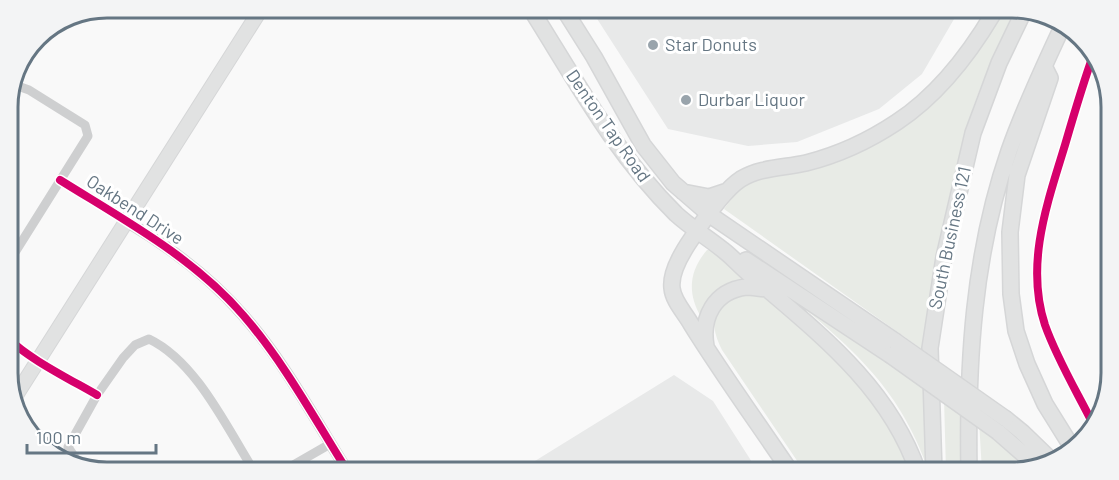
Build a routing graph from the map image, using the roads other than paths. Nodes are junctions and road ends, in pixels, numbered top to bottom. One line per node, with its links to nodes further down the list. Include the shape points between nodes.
1 (255, 18): 17 (main road)
2 (536, 18): 7 (main road, Denton Tap Road)
3 (552, 18): 7 (main road)
4 (569, 18): 14 (main road, Denton Tap Road, via 643,145)
5 (991, 18): 13 (main road, via 959,66 917,108 897,122 837,153 755,172)
6 (1020, 19): 41 (main road, South Business 121, via 973,134 944,256 930,348)
7 (540, 24): 16 (main road, Denton Tap Road, via 622,153)
8 (1060, 32): 10 (main road, South Business 121)
9 (1090, 65): 29 (street, via 1046,209 1037,260 1045,324)
10 (1044, 66): 31 (main road, via 1050,78 1017,175 1010,232 1011,294 1016,331 1027,364); 42 (main road, South Business 121, via 1008,152 980,264 971,360)
11 (20, 87): 12 (street, via 85,125 88,136)
12 (60, 180): 17 (street, Oakbend Drive); 19 (street)
13 (727, 191): 14 (main road, via 709,197); 15 (main road)
14 (683, 192): 15 (main road, Denton Tap Road)
15 (710, 215): 18 (main road); 24 (main road, Denton Tap Road)
16 (680, 218): 18 (main road, Denton Tap Road); 21 (main road, via 683,240)
17 (126, 221): 26 (main road); 32 (street, Oakbend Drive, via 177,255 243,314 273,352)
18 (697, 231): 20 (main road, Denton Tap Road); 21 (main road)
19 (18, 248)
20 (724, 251): 22 (main road); 24 (main road)
21 (679, 261): 25 (main road, via 671,287)
22 (769, 289): 25 (main road, via 745,287 725,294 706,318); 40 (main road, via 832,345 873,390 895,421)
23 (18, 346): 26 (street)
24 (892, 348): 30 (main road, bridge)
25 (706, 349): 39 (main road)
26 (38, 360): 27 (main road); 28 (street)
27 (20, 389)
28 (97, 395): 33 (street, via 68,447); 36 (street, via 135,345 149,339 161,345 195,379)
29 (1089, 417)
30 (1002, 426): 34 (main road, via 1022,432); 35 (main road)
31 (1069, 442)
32 (330, 444): 37 (street); 38 (street, Oakbend Drive)
33 (73, 455)
34 (1046, 455)
35 (1031, 460)
36 (248, 462)
37 (299, 462)
38 (342, 462)
39 (784, 462)
40 (913, 462)
41 (934, 462)
42 (969, 462)

